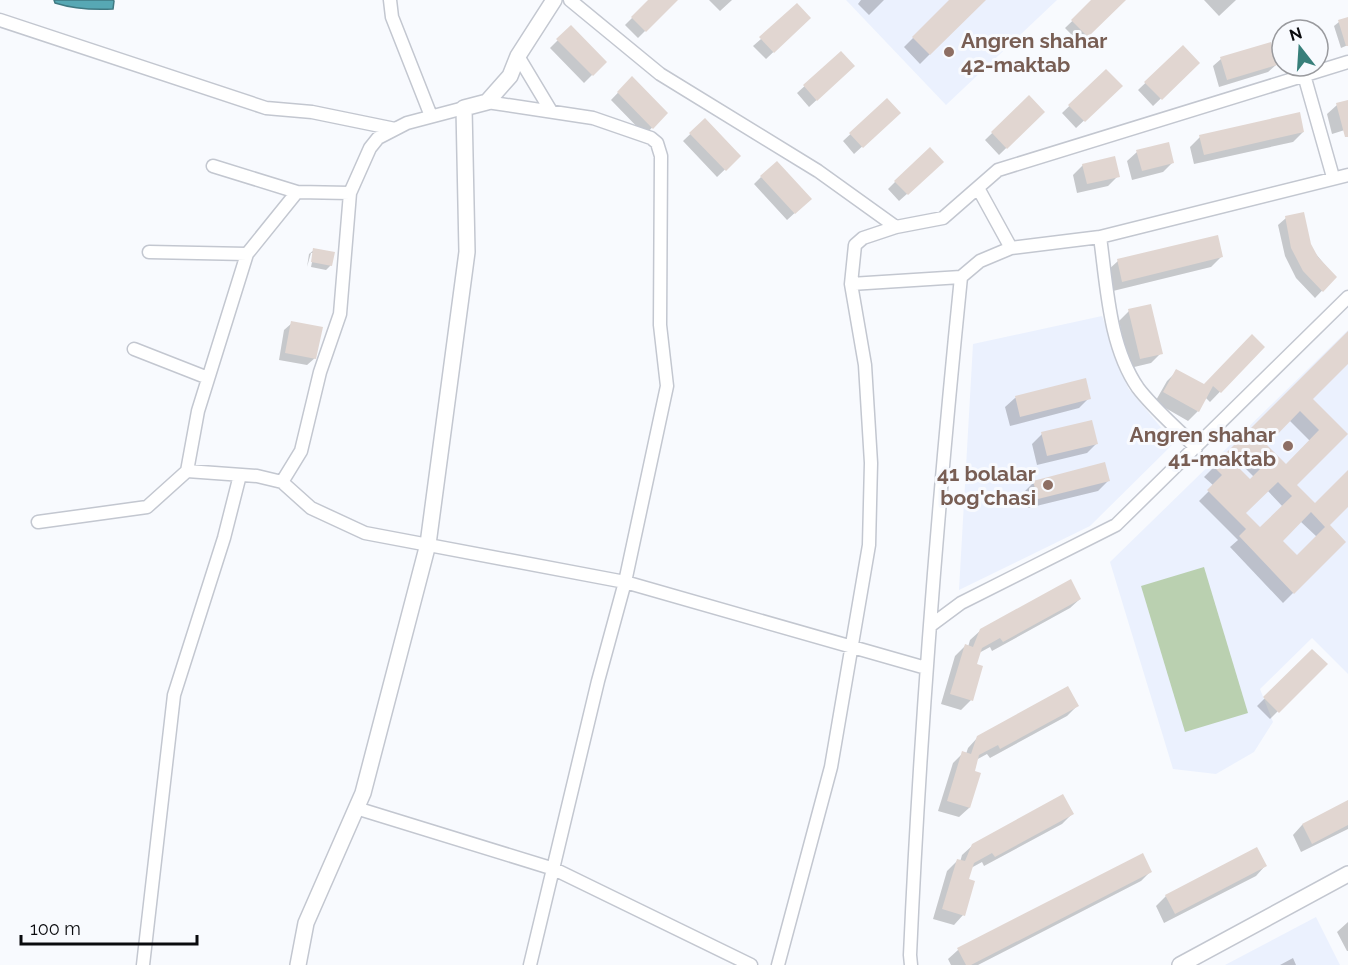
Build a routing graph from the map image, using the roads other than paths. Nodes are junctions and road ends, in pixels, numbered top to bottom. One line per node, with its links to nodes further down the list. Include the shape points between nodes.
1 (390, 0): 13 (street, via 392,17)
2 (554, 0): 5 (street)
3 (570, 0): 21 (street, via 660,75 818,171)
4 (0, 20): 14 (street, via 266,108 312,112)
5 (518, 56): 10 (street, via 510,76); 12 (street)
6 (1348, 62): 7 (street)
7 (1330, 67)
8 (1294, 78): 18 (street, via 998,170)
9 (1305, 78): 17 (street)
10 (487, 102): 11 (street); 12 (street)
11 (464, 108): 13 (street); 36 (street, via 468,252)
12 (551, 111): 37 (street, via 593,118 651,138 661,156 660,325 667,386)
13 (431, 116): 14 (street)
14 (395, 129): 20 (street, via 378,138 370,148)
15 (213, 166): 19 (street)
16 (1348, 175): 17 (street)
17 (1333, 177): 22 (street)
18 (978, 188): 21 (street, via 943,218); 23 (street)
19 (297, 192): 20 (street); 25 (street)
20 (350, 194): 34 (street, via 340,314 320,372 301,451)
21 (896, 227): 27 (street, via 858,242)
22 (1100, 237): 23 (street); 31 (street, via 1119,350 1129,372 1139,390)
23 (1011, 248): 26 (street, via 980,261)
24 (149, 252): 25 (street)
25 (248, 255): 30 (street)
26 (961, 277): 27 (street); 38 (street)
27 (851, 284): 39 (street, via 865,366 871,463 869,545)
28 (1348, 297): 31 (street)
29 (134, 349): 30 (street)
30 (208, 378): 32 (street)
31 (1196, 448): 38 (street, via 1116,525 961,603)
32 (187, 471): 33 (street); 35 (street, via 147,507)
33 (240, 475): 34 (street); 44 (street, via 174,694)
34 (282, 482): 36 (street, via 311,508 365,533)
35 (38, 522)
36 (428, 544): 37 (street); 41 (street)
37 (625, 582): 39 (street); 42 (street)
38 (930, 626): 40 (street)
39 (850, 647): 40 (street); 48 (street, via 831,767)
40 (926, 668): 49 (street)
41 (356, 808): 42 (street); 45 (street, via 306,923)
42 (554, 869): 46 (street); 47 (street)
43 (1348, 874): 50 (street)
44 (143, 965)
45 (298, 965)
46 (530, 965)
47 (751, 965)
48 (778, 965)
49 (911, 965)
50 (1180, 965)

